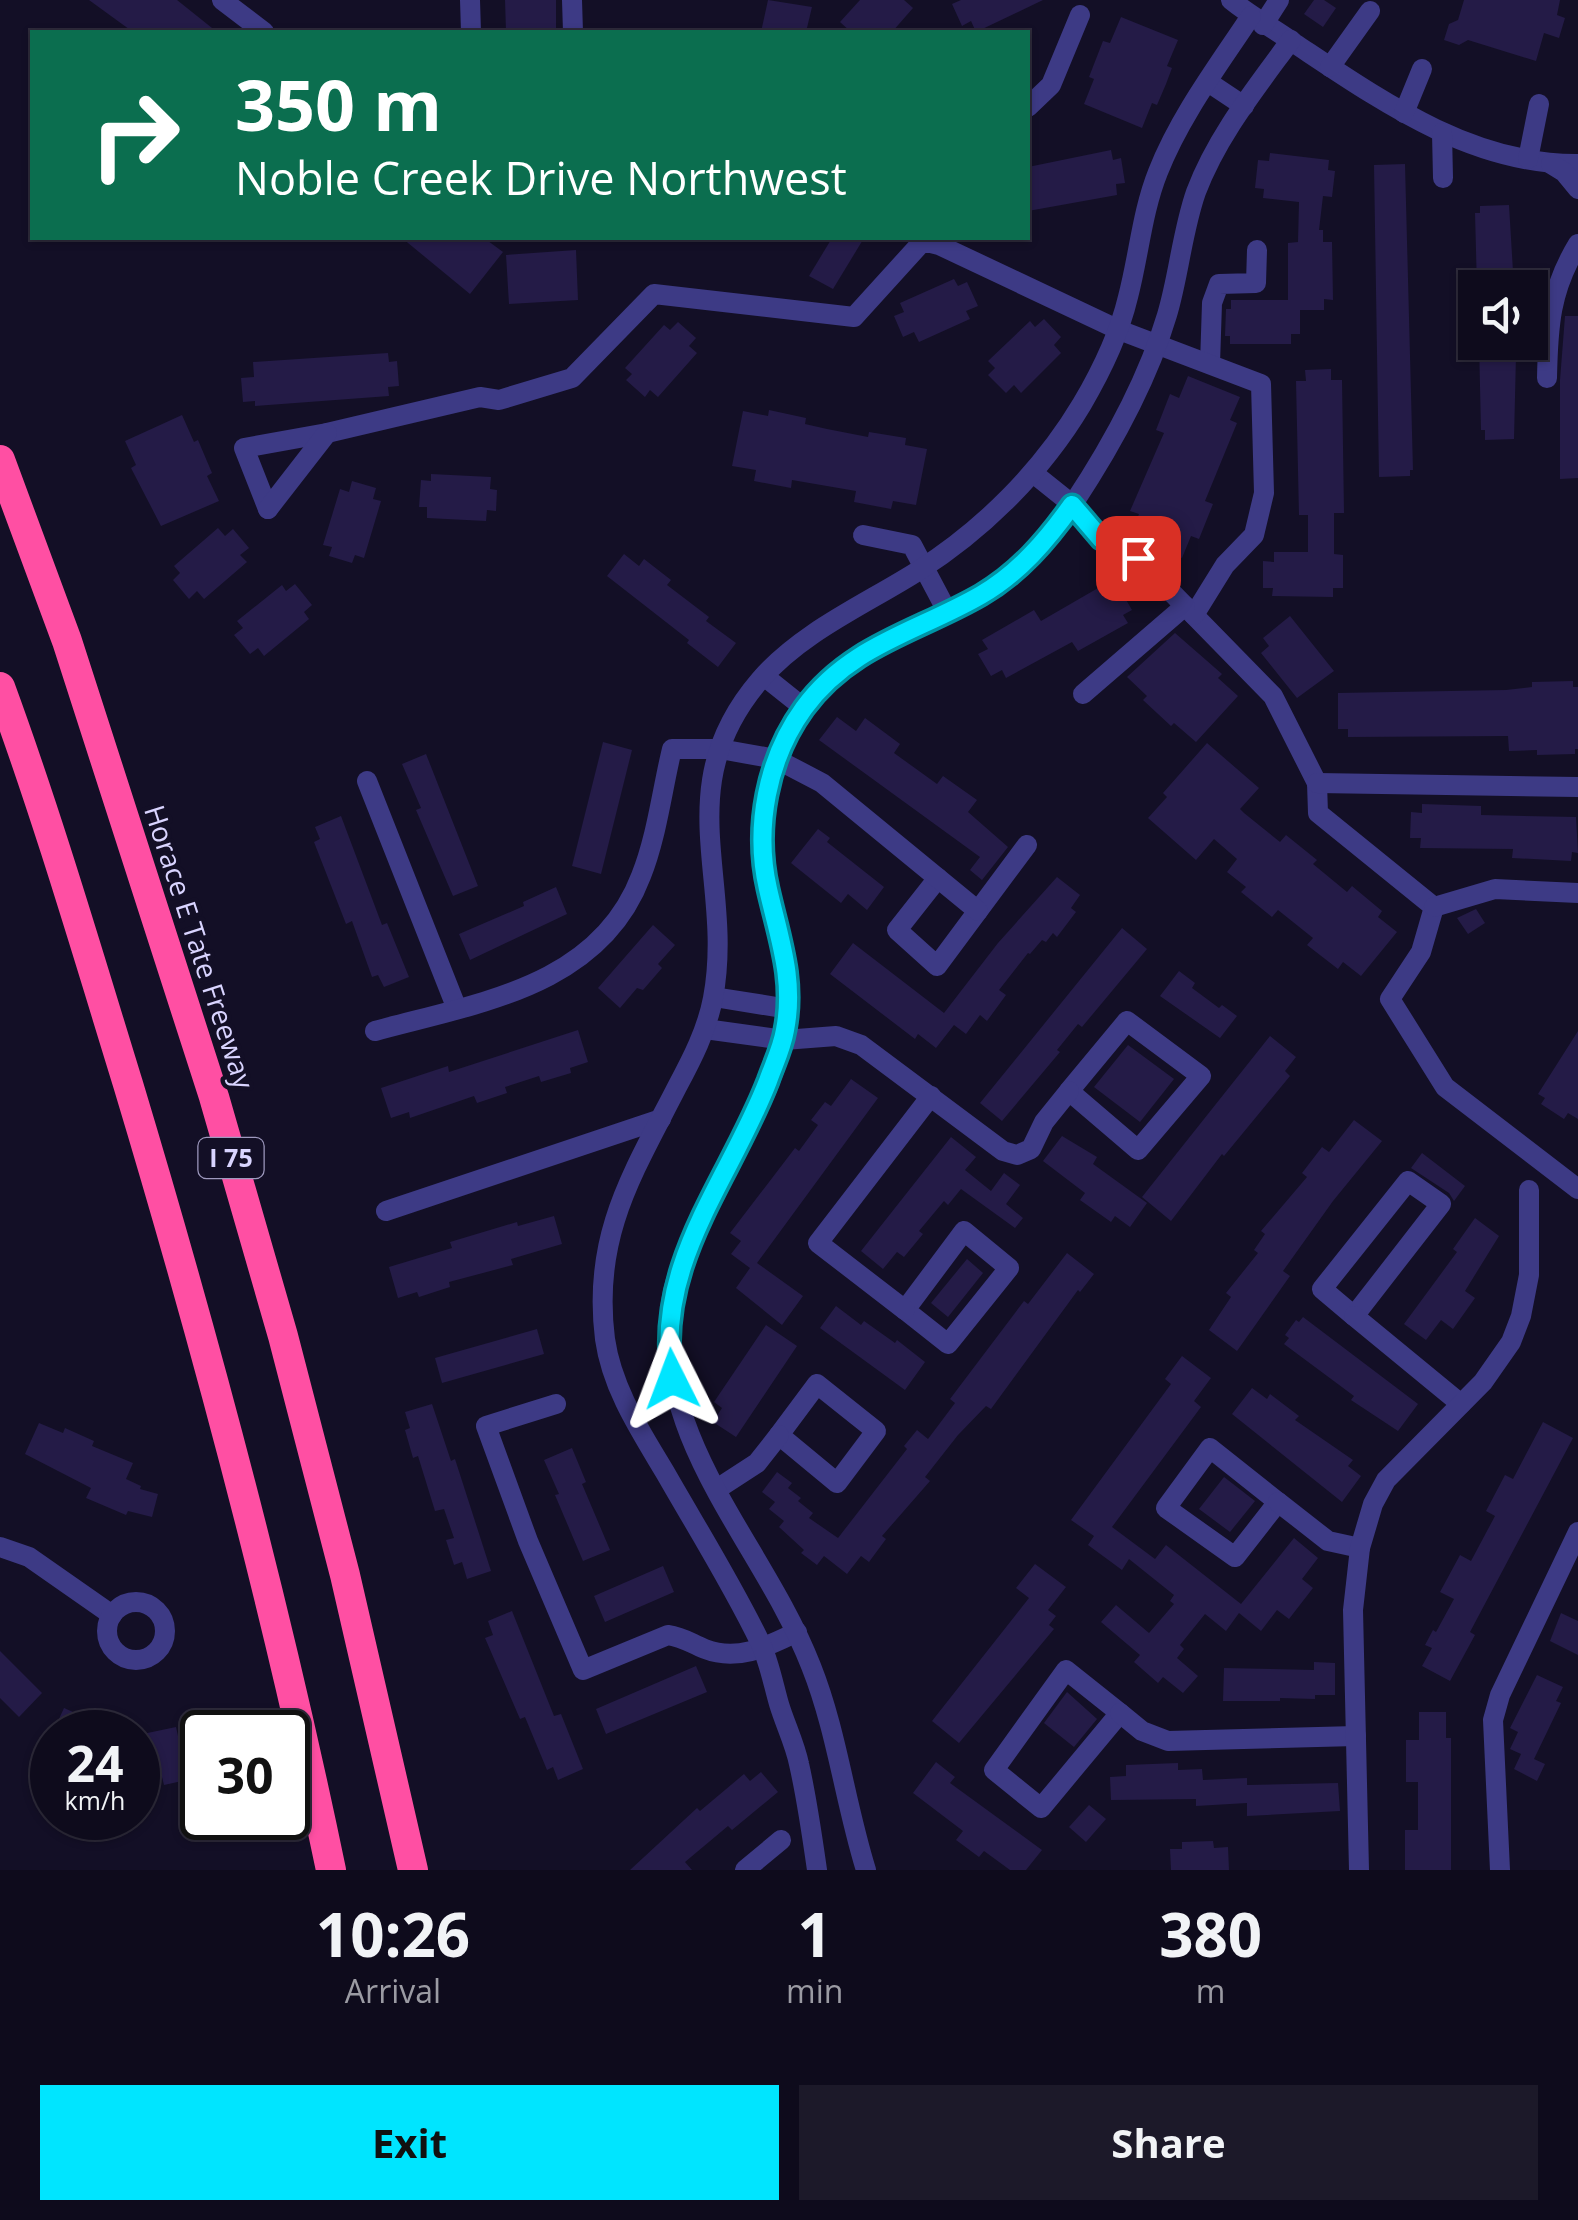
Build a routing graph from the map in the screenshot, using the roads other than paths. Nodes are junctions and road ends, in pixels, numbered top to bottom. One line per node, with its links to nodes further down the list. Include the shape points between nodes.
1 (222, 0): 9 (street)
2 (470, 0): 10 (street)
3 (572, 0): 11 (street)
4 (1231, 0): 8 (street)
5 (1279, 0): 8 (street)
6 (1370, 11): 13 (street)
7 (1080, 15): 17 (street, via 1052,85)
8 (1257, 20): 12 (street); 15 (street)
9 (261, 30)
10 (471, 30)
11 (573, 30)
12 (1290, 40): 13 (street); 18 (street)
13 (1330, 67): 19 (street)
14 (1422, 69): 19 (street)
15 (1208, 82): 18 (street); 29 (street, via 1156,175)
16 (1539, 104): 21 (street)
17 (1030, 105)
18 (1244, 106): 30 (street, via 1196,191)
19 (1404, 113): 20 (street)
20 (1442, 133): 21 (street); 24 (street)
21 (1528, 159): 22 (street)
22 (1551, 164): 23 (street); 25 (street)
23 (1578, 164)
24 (1443, 178)
25 (1578, 189)
26 (940, 241): 29 (street); 33 (street, via 924,241 854,316 654,294 572,378 499,400 480,397)
27 (1578, 244): 32 (street, via 1548,319)
28 (1257, 250): 31 (street, via 1256,284 1219,284)
29 (1118, 330): 30 (street); 35 (street, via 1081,406)
30 (1158, 343): 31 (street); 36 (street, via 1130,408)
31 (1210, 364): 39 (street, via 1261,384 1264,493 1254,535)
32 (1547, 378)
33 (327, 433)
34 (0, 460): 85 (highway, Horace E Tate Freeway / I 75, via 67,641 219,1116 307,1428)
35 (1032, 472): 36 (street); 38 (street)
36 (1072, 505): 39 (street, via 1101,539 1138,558); 40 (street, via 1020,567)
37 (863, 535): 38 (street, via 912,546)
38 (926, 566): 40 (street); 41 (street, via 806,640)
39 (1189, 610): 43 (street); 48 (street, via 1273,696)
40 (948, 613): 44 (street, via 880,642 839,670)
41 (764, 676): 44 (street); 45 (street)
42 (0, 688): 84 (highway, I 75, via 43,804 166,1210 267,1587)
43 (1083, 694)
44 (804, 708): 46 (street)
45 (720, 748): 46 (street); 55 (street, via 708,814 718,944); 56 (street, via 672,748 642,875 596,945 542,982)
46 (776, 759): 51 (street, via 822,783); 57 (street, via 764,803 762,849 787,958)
47 (367, 781): 56 (street)
48 (1317, 784): 49 (street); 53 (street, via 1318,813)
49 (1578, 787)
50 (1027, 845): 54 (street)
51 (938, 878): 54 (street); 54 (street, via 897,930 937,966)
52 (1578, 893): 53 (street, via 1495,890)
53 (1434, 907): 64 (street, via 1421,952 1390,999 1446,1087)
54 (978, 911)
55 (714, 996): 57 (street); 58 (street)
56 (457, 1008): 59 (street)
57 (789, 1009): 60 (street)
58 (705, 1029): 60 (street); 63 (street)
59 (375, 1031)
60 (784, 1040): 62 (street, via 836,1036 860,1045); 72 (street, via 760,1104 687,1248 670,1308 676,1401)
61 (1069, 1091): 61 (street, via 1138,1150 1202,1076 1127,1021); 62 (street, via 1031,1149 1017,1155)
62 (931, 1096): 67 (street, via 818,1243)
63 (661, 1120): 66 (street); 80 (street, via 608,1237 601,1293 606,1344 630,1413)
64 (1578, 1189)
65 (1529, 1190): 70 (street, via 1529,1275 1521,1316 1498,1363)
66 (386, 1212)
67 (904, 1310): 67 (street, via 964,1232 1010,1268 948,1344)
68 (1354, 1316): 68 (street, via 1322,1289 1408,1181 1442,1204); 70 (street)
69 (556, 1404): 80 (street, via 486,1426 582,1670 668,1635 722,1654)
70 (1461, 1404): 76 (street, via 1386,1480)
71 (780, 1436): 71 (street, via 816,1384 876,1431 837,1483); 72 (street, via 757,1463)
72 (718, 1489): 79 (street)
73 (1278, 1502): 73 (street, via 1210,1448 1166,1508 1235,1556); 76 (street, via 1328,1541)
74 (1578, 1532): 77 (street)
75 (0, 1548): 78 (street, via 29,1558)
76 (1360, 1548): 82 (street, via 1353,1610)
77 (1570, 1572): 90 (street, via 1500,1695 1493,1720)
78 (112, 1614)
79 (797, 1632): 80 (street); 88 (street, via 826,1709)
80 (763, 1648): 87 (street, via 798,1759)
81 (1120, 1713): 81 (street, via 1041,1808 994,1770 1066,1670); 82 (street, via 1142,1732 1168,1740)
82 (1356, 1736): 89 (street)
83 (781, 1840): 86 (street)
84 (331, 1870)
85 (413, 1870)
86 (745, 1870)
87 (816, 1870)
88 (866, 1870)
89 (1359, 1870)
90 (1500, 1870)

